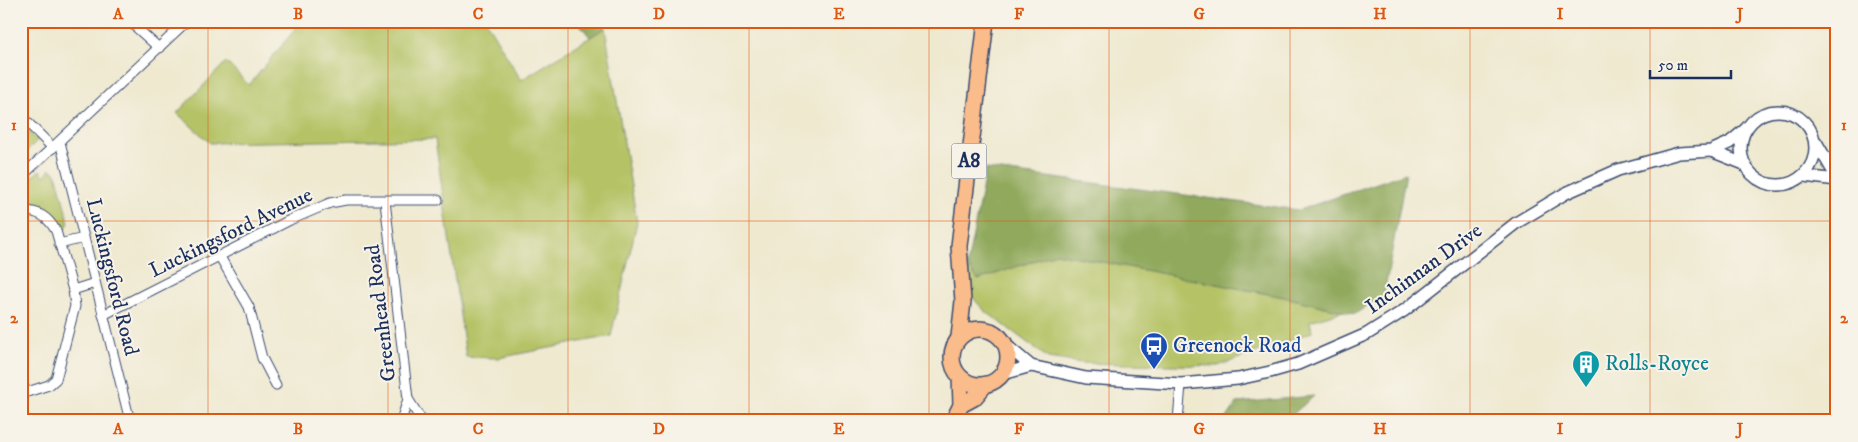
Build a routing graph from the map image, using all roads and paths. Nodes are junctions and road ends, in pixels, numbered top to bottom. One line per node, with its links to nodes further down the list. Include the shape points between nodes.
1 (129, 21): 4 (street)
2 (187, 21): 4 (street)
3 (986, 21): 22 (main road, A8, via 959,246)
4 (158, 48): 8 (street)
5 (21, 116): 8 (street)
6 (1746, 129): 7 (street, via 1765,112 1791,112 1802,118); 9 (street, Inchinnan Drive, via 1729,143); 10 (street, via 1741,140)
7 (1815, 140): 11 (street, via 1816,153); 13 (street)
8 (56, 145): 12 (street); 17 (street, Luckingsford Road)
9 (1711, 151): 10 (street, Inchinnan Drive); 31 (street, Inchinnan Drive, via 1679,154 1618,170 1566,193 1516,223 1405,310 1367,334 1340,346 1270,372 1238,379)
10 (1744, 164): 11 (street, via 1757,179 1774,186 1787,185)
11 (1804, 176): 13 (street)
12 (21, 177)
13 (1837, 179)
14 (438, 200): 15 (street, Luckingsford Avenue)
15 (385, 201): 19 (street, Luckingsford Avenue, via 330,203); 34 (street, Greenhead Road)
16 (21, 211): 18 (street, via 30,210 51,222)
17 (84, 238): 18 (street); 20 (street, Luckingsford Road)
18 (59, 244): 21 (street)
19 (220, 257): 23 (street, Luckingsford Avenue); 32 (street, via 249,307 262,358)
20 (94, 283): 21 (street); 23 (street, Luckingsford Road)
21 (73, 290): 33 (street, via 75,306 56,379 49,385)
22 (963, 301): 24 (main road); 25 (main road, A8)
23 (104, 316): 36 (street, Luckingsford Road)
24 (983, 329): 25 (main road, via 973,329); 26 (main road, via 999,336)
25 (959, 338): 29 (main road, A8, via 952,357)
26 (1006, 345): 27 (street, Inchinnan Drive); 28 (main road, via 1008,360)
27 (1031, 366): 28 (street, Inchinnan Drive); 31 (street, Inchinnan Drive, via 1086,378)
28 (1003, 374): 30 (main road)
29 (960, 377): 30 (main road, via 975,385); 35 (main road, A8)
30 (986, 384): 35 (main road, via 974,398)
31 (1181, 384): 40 (street)
32 (276, 385)
33 (21, 394)
34 (408, 399): 37 (street, Greenhead Road); 38 (street)
35 (961, 406): 39 (main road)
36 (130, 421)
37 (401, 421)
38 (422, 421)
39 (953, 421)
40 (1178, 421)

